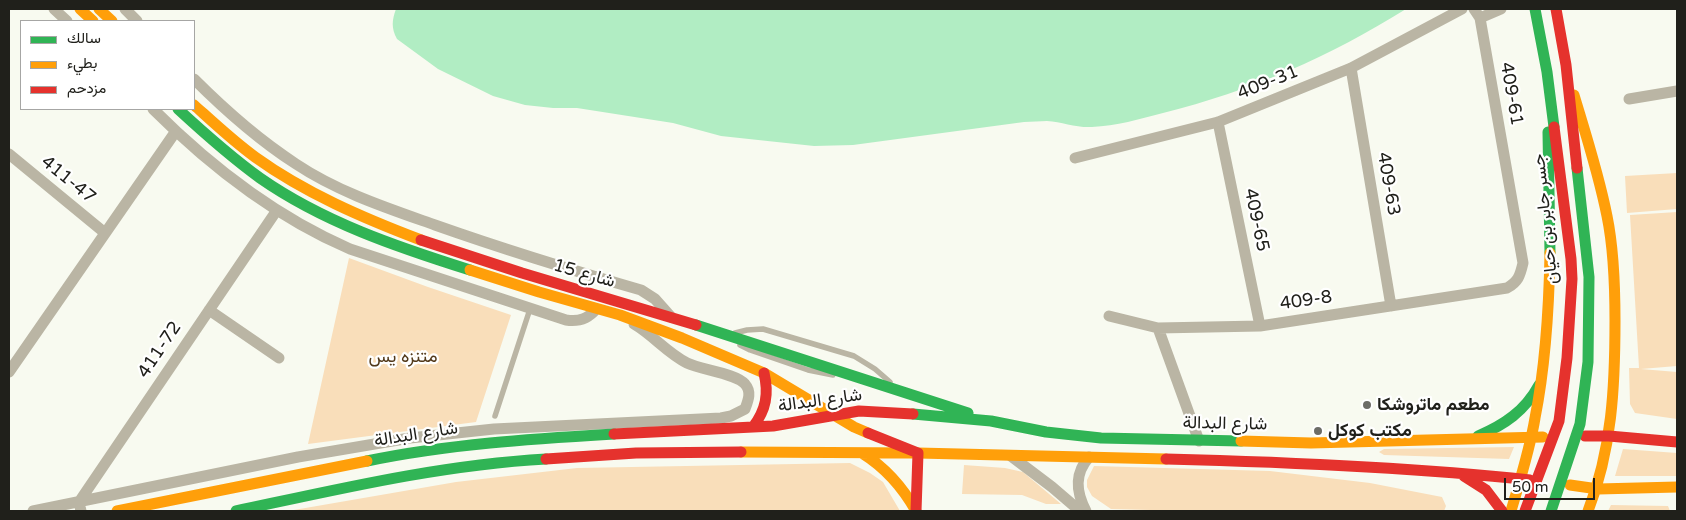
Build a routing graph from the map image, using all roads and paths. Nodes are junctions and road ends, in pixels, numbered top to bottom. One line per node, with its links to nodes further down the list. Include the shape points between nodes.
1 (54, 9): 10 (street)
2 (80, 9): 11 (main road)
3 (100, 9): 12 (main road)
4 (125, 9): 13 (street)
5 (1462, 9): 15 (street, 409-31)
6 (1501, 9): 9 (street)
7 (1535, 9): 16 (main road, جسر جابر بن حيان, bridge)
8 (1556, 9): 14 (main road, جسر جابر بن حيان, bridge)
9 (1477, 13): 31 (street, 409-61, via 1523,263 1516,283)
10 (66, 20)
11 (92, 20)
12 (111, 20)
13 (136, 20)
14 (1566, 65): 55 (main road, bridge, via 1607,216 1613,262 1614,392); 79 (main road, جسر جابر بن حيان, bridge, via 1589,277 1588,362 1580,424)
15 (1351, 68): 23 (street, 409-31); 34 (street, 409-63)
16 (1547, 72): 48 (main road, bridge, via 1550,298); 78 (main road, جسر جابر بن حيان, bridge, via 1572,279 1559,421)
17 (195, 80): 29 (street, via 273,147 337,187 379,206)
18 (1677, 91): 19 (street)
19 (1629, 99)
20 (195, 106): 30 (main road, شارع 15, via 252,155 335,205 419,240)
21 (155, 110): 24 (street)
22 (179, 110): 32 (main road, شارع 15, via 260,178 336,222 387,243)
23 (1218, 122): 26 (street, 409-31); 41 (street, 409-65)
24 (176, 131): 27 (street, via 225,173); 28 (street)
25 (9, 154): 28 (street, 411-47)
26 (1075, 158)
27 (277, 210): 35 (street, via 312,232 350,249); 37 (street, 411-72)
28 (106, 233): 46 (street)
29 (599, 278): 33 (street); 40 (street, via 641,290 661,304)
30 (543, 281): 32 (main road); 33 (main road, شارع 15)
31 (1507, 288): 34 (street, 409-8)
32 (539, 292): 36 (main road, شارع 15)
33 (594, 295): 40 (main road, شارع 15)
34 (1391, 306): 41 (street, 409-8)
35 (530, 309): 36 (street, via 572,321 588,317); 50 (lane)
36 (596, 309): 38 (main road, شارع 15)
37 (209, 310): 45 (street); 69 (street, 411-72)
38 (620, 315): 43 (main road, شارع 15); 69 (street, via 689,364 742,380 749,395 745,409 721,418 494,429 410,438 298,457)
39 (1109, 316): 42 (street, 409-8)
40 (671, 317): 43 (main road); 44 (main road, شارع 15)
41 (1260, 326): 42 (street, 409-8)
42 (1158, 328): 58 (street)
43 (666, 332): 47 (main road, شارع 15)
44 (730, 335): 49 (main road, شارع 15); 49 (lane, via 763,329 854,356 875,368)
45 (279, 358)
46 (9, 372)
47 (764, 373): 51 (main road, شارع 15); 53 (main road, via 767,402)
48 (1542, 379): 56 (main road); 57 (main road, via 1535,394 1512,419)
49 (896, 389): 52 (main road, شارع 15)
50 (495, 416)
51 (833, 416): 52 (main road, شارع البدالة, via 872,411); 53 (main road, شارع البدالة); 61 (main road, شارع 15)
52 (991, 421): 58 (main road, شارع البدالة, via 1074,435)
53 (753, 428): 71 (main road, شارع البدالة, via 525,439 455,446)
54 (1585, 436): 55 (main road)
55 (1609, 436): 59 (main road); 68 (main road)
56 (1538, 437): 57 (main road, شارع البدالة); 65 (main road)
57 (1466, 440): 58 (main road, شارع البدالة)
58 (1199, 441)
59 (1677, 442)
60 (860, 452): 61 (main road); 72 (main road, via 636,453 477,464 418,472); 73 (main road, via 890,473)
61 (918, 453): 62 (main road); 73 (main road)
62 (1011, 456): 63 (main road); 74 (street)
63 (1089, 457): 64 (main road); 75 (street, via 1081,465 1078,481)
64 (1455, 472): 65 (main road); 76 (main road, via 1482,486)
65 (1526, 480): 77 (main road)
66 (1570, 485): 68 (main road)
67 (1677, 487): 68 (main road)
68 (1598, 489): 80 (main road)
69 (80, 507): 70 (street)
70 (33, 511)
71 (117, 511)
72 (236, 511)
73 (916, 511)
74 (1080, 511)
75 (1086, 511)
76 (1502, 511)
77 (1511, 511)
78 (1525, 511)
79 (1551, 511)
80 (1588, 511)

